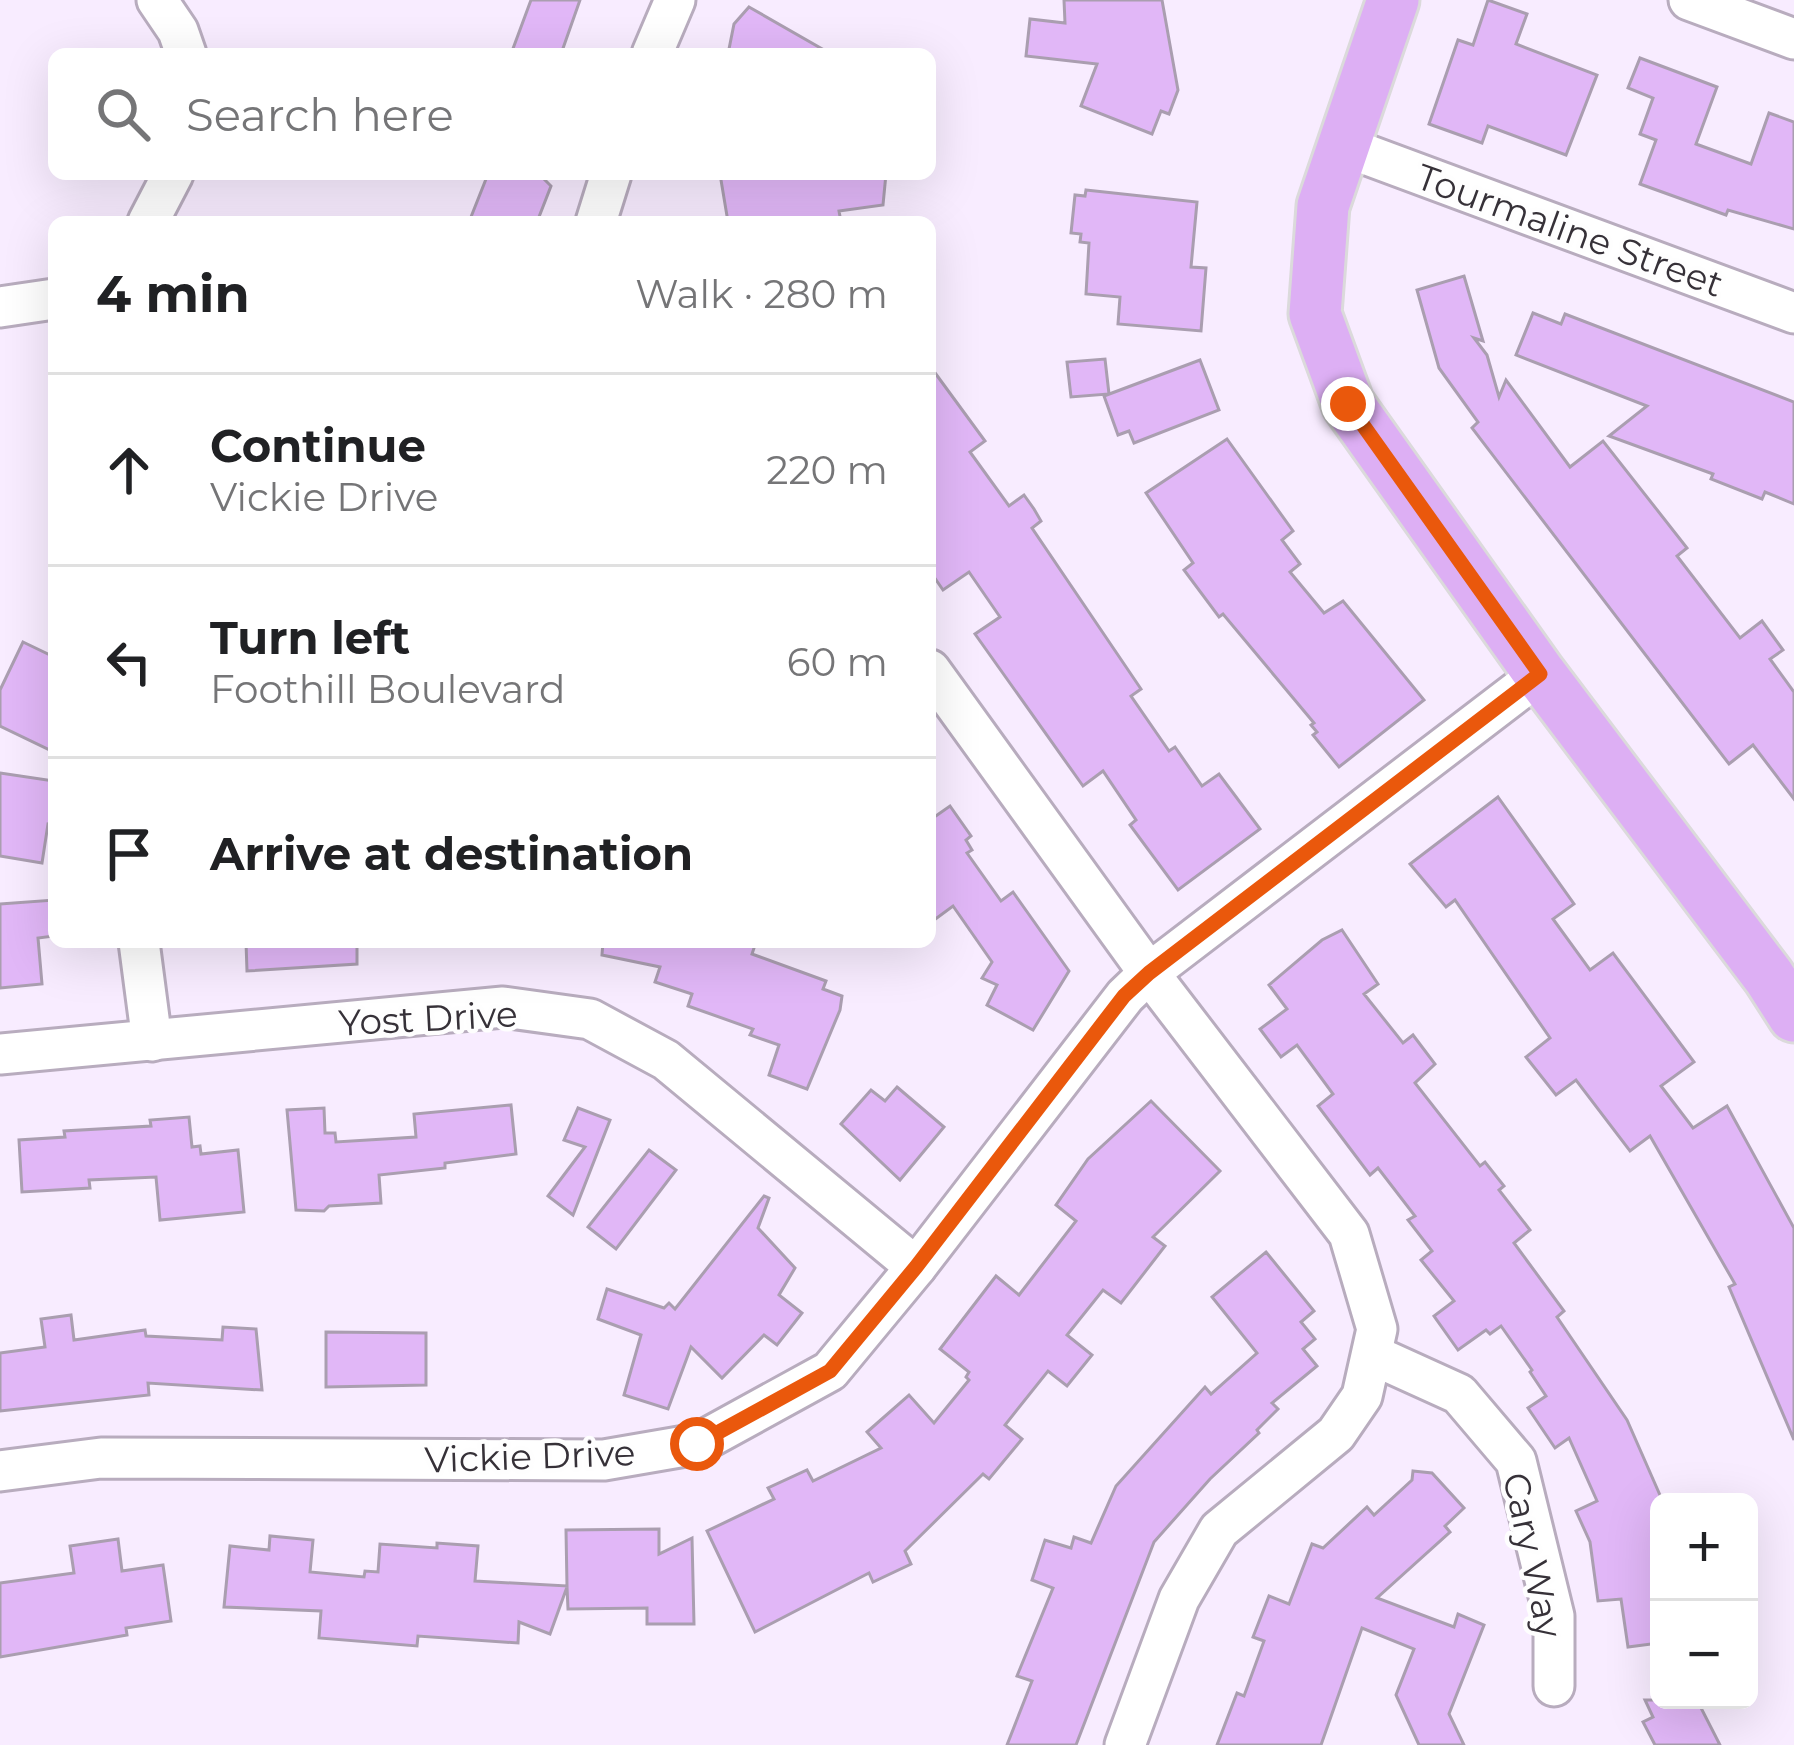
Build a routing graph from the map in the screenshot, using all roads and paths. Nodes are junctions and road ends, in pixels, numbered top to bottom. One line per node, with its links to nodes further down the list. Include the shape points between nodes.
1 (157, 0): 6 (street)
2 (675, 0): 7 (street)
3 (1393, 0): 8 (main road)
4 (1689, 0): 5 (street)
5 (1794, 39)
6 (184, 48)
7 (655, 48)
8 (1346, 147): 15 (street, Tourmaline Street); 16 (main road, via 1323,206 1316,314 1348,404)
9 (170, 180): 11 (street)
10 (610, 180): 12 (street)
11 (151, 216)
12 (601, 216)
13 (48, 300): 14 (street)
14 (0, 307)
15 (1794, 313)
16 (1540, 674): 19 (street, Vickie Drive); 20 (main road)
17 (936, 678): 19 (street)
18 (141, 948): 21 (street)
19 (1149, 973): 23 (street, Vickie Drive); 24 (street, via 1348,1234 1377,1329)
20 (1794, 1016)
21 (152, 1041): 22 (street, Yost Drive); 23 (street, Yost Drive, via 503,1007 590,1019 666,1060)
22 (0, 1054)
23 (916, 1267): 25 (street, Vickie Drive, via 830,1371 697,1444 604,1460 101,1458)
24 (1373, 1355): 26 (street, Cary Way, via 1459,1394 1516,1461 1554,1616); 27 (street, via 1362,1396 1336,1434 1219,1530 1179,1599)
25 (0, 1472)
26 (1554, 1686)
27 (1125, 1745)

